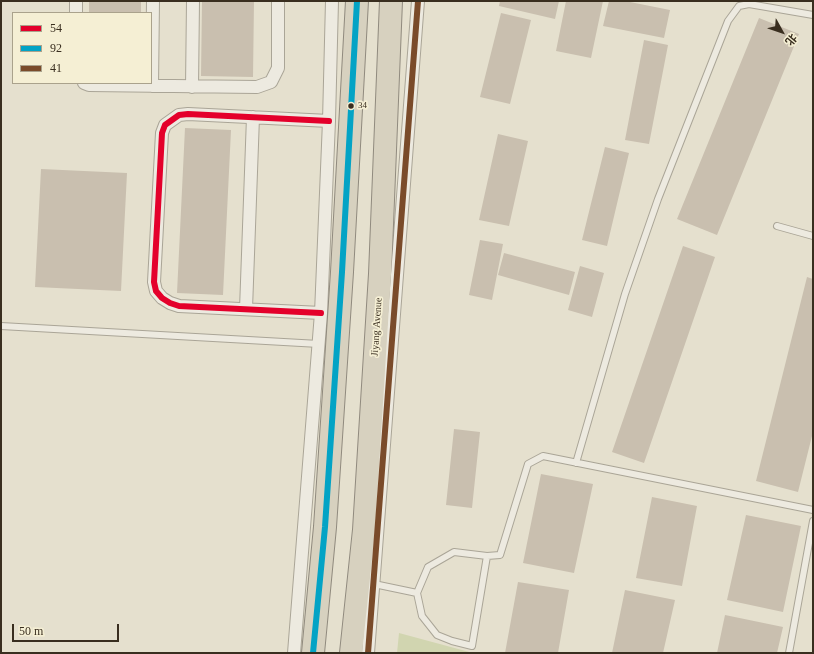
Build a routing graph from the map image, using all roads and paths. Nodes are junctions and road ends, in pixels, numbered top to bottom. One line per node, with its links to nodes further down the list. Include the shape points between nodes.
1 (76, 1): 9 (street)
2 (153, 1): 12 (street)
3 (192, 1): 13 (street)
4 (278, 1): 13 (street, via 278,68 271,82 257,87)
5 (332, 1): 15 (street)
6 (356, 1): 29 (highway, via 342,272 325,527)
7 (391, 1): 30 (highway, Jiyang Avenue, via 380,274 364,530)
8 (418, 1): 26 (street)
9 (76, 12)
10 (813, 15): 22 (lane, via 749,4 739,6 728,21 658,200 628,287)
11 (86, 84): 12 (street)
12 (152, 86): 13 (street)
13 (192, 87)
14 (253, 117): 15 (street); 18 (street); 18 (street, via 179,115 165,125 162,133 154,282 156,291 170,303 179,306)
15 (329, 121): 19 (street)
16 (777, 226): 17 (lane)
17 (813, 236)
18 (246, 309): 19 (street)
19 (320, 313): 21 (street)
20 (1, 326): 21 (lane)
21 (319, 344): 28 (street)
22 (576, 463): 23 (lane); 25 (lane, via 543,456 528,464 500,555)
23 (813, 510)
24 (813, 521): 32 (lane)
25 (487, 556): 27 (lane, via 454,552 428,567); 27 (lane, via 472,646 437,635 422,616)
26 (374, 584): 27 (lane); 31 (street)
27 (417, 593)
28 (294, 653)
29 (313, 653)
30 (351, 653)
31 (368, 653)
32 (789, 653)

